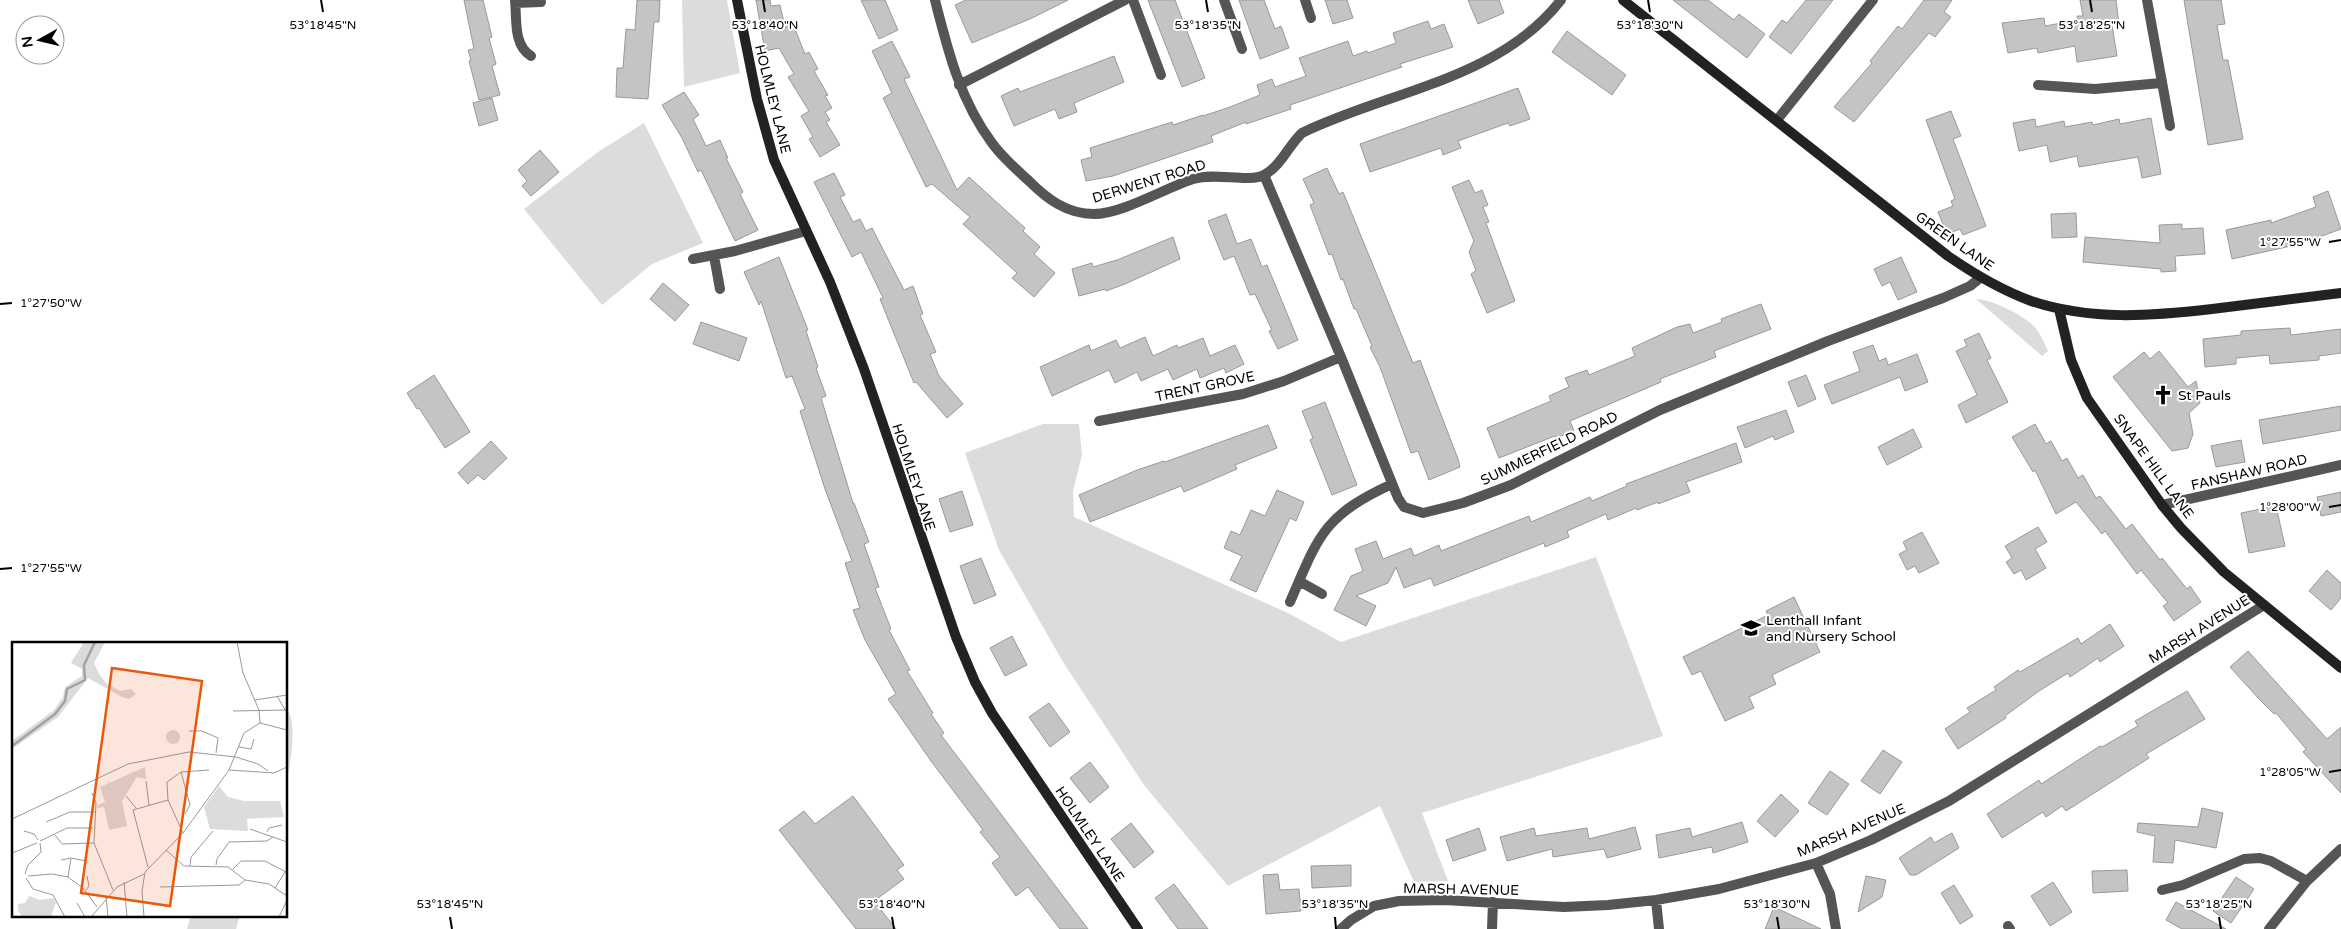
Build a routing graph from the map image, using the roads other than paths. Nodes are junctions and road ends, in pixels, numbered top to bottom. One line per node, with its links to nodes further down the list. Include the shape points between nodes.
1 (738, 0): 23 (main road, HOLMLEY LANE, via 757,99 774,160)
2 (935, 0): 18 (street, DERWENT ROAD)
3 (1125, 0): 18 (street)
4 (1133, 0): 16 (street)
5 (1224, 0): 14 (street)
6 (1305, 0): 13 (street)
7 (1561, 0): 22 (street, via 1534,27 1488,60 1302,133 1275,167)
8 (1623, 0): 20 (main road, GREEN LANE)
9 (1873, 0): 20 (street)
10 (2147, 0): 17 (street)
11 (515, 1): 12 (street); 15 (street, via 519,44)
12 (541, 2)
13 (1311, 18)
14 (1242, 49)
15 (531, 56)
16 (1161, 76)
17 (2161, 82): 19 (street, via 2096,89); 21 (street)
18 (959, 85): 22 (street, DERWENT ROAD, via 975,118 993,144 1041,193 1075,212 1104,212 1212,175 1251,178)
19 (2038, 85)
20 (1777, 120): 26 (main road, GREEN LANE)
21 (2170, 126)
22 (1264, 175): 30 (street, SUMMERFIELD ROAD)
23 (806, 231): 24 (street); 46 (main road, HOLMLEY LANE, via 864,369 934,579 975,682 1019,754)
24 (714, 256): 25 (street); 27 (street)
25 (693, 259)
26 (1980, 278): 29 (main road, GREEN LANE); 33 (street, SUMMERFIELD ROAD, via 1943,298 1660,410 1511,485 1463,503 1423,513 1413,512 1404,507)
27 (720, 289)
28 (2341, 293): 29 (main road, GREEN LANE, via 2149,316 2102,315)
29 (2059, 309): 34 (main road, SNAPE HILL LANE, via 2071,360 2087,398)
30 (1341, 357): 31 (street, TRENT GROVE, via 1243,394); 33 (street, SUMMERFIELD ROAD)
31 (1099, 421)
32 (2341, 465): 34 (street, FANSHAW ROAD)
33 (1392, 484): 35 (street, via 1360,499 1329,524 1317,540)
34 (2162, 505): 38 (main road, SNAPE HILL LANE, via 2224,572)
35 (1299, 581): 36 (street); 37 (street)
36 (1322, 594)
37 (1290, 602)
38 (2264, 605): 39 (main road, SNAPE HILL LANE); 41 (street, MARSH AVENUE, via 1949,801)
39 (2341, 667)
40 (2341, 849): 42 (street)
41 (1816, 863): 44 (street, MARSH AVENUE, via 1727,887); 50 (street, via 1830,894)
42 (2308, 881): 43 (street, via 2260,858 2244,859 2183,885); 51 (street)
43 (2162, 890)
44 (1656, 900): 45 (street, MARSH AVENUE, via 1564,907); 49 (street)
45 (1494, 902): 47 (street, MARSH AVENUE, via 1399,900 1374,906); 48 (street)
46 (1138, 929)
47 (1341, 929)
48 (1492, 929)
49 (1659, 929)
50 (1836, 929)
51 (2268, 929)

